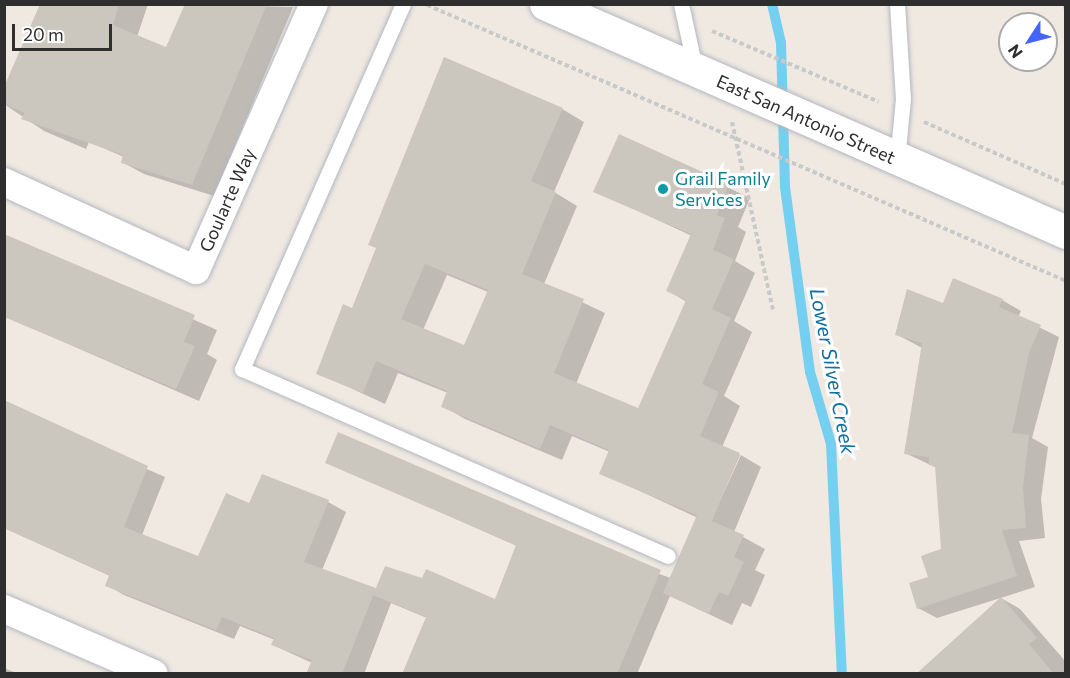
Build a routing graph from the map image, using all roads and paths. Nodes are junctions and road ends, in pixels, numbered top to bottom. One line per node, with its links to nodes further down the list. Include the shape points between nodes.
1 (314, 4): 14 (street, Goularte Way, via 196,270)
2 (404, 4): 19 (lane, via 242,369)
3 (546, 4): 8 (main road, East San Antonio Street)
4 (681, 4): 8 (lane)
5 (897, 4): 13 (lane, via 903,99)
6 (433, 8): 12 (path)
7 (714, 32): 10 (path)
8 (695, 68): 9 (main road, East San Antonio Street)
9 (739, 89): 12 (path); 13 (main road, East San Antonio Street)
10 (878, 102)
11 (921, 120): 15 (path)
12 (734, 136): 17 (path); 18 (path)
13 (897, 160): 16 (main road, East San Antonio Street)
14 (4, 182)
15 (1065, 184)
16 (1065, 232)
17 (1065, 280)
18 (773, 310)
19 (668, 556)
20 (4, 609): 21 (street)
21 (154, 674)

